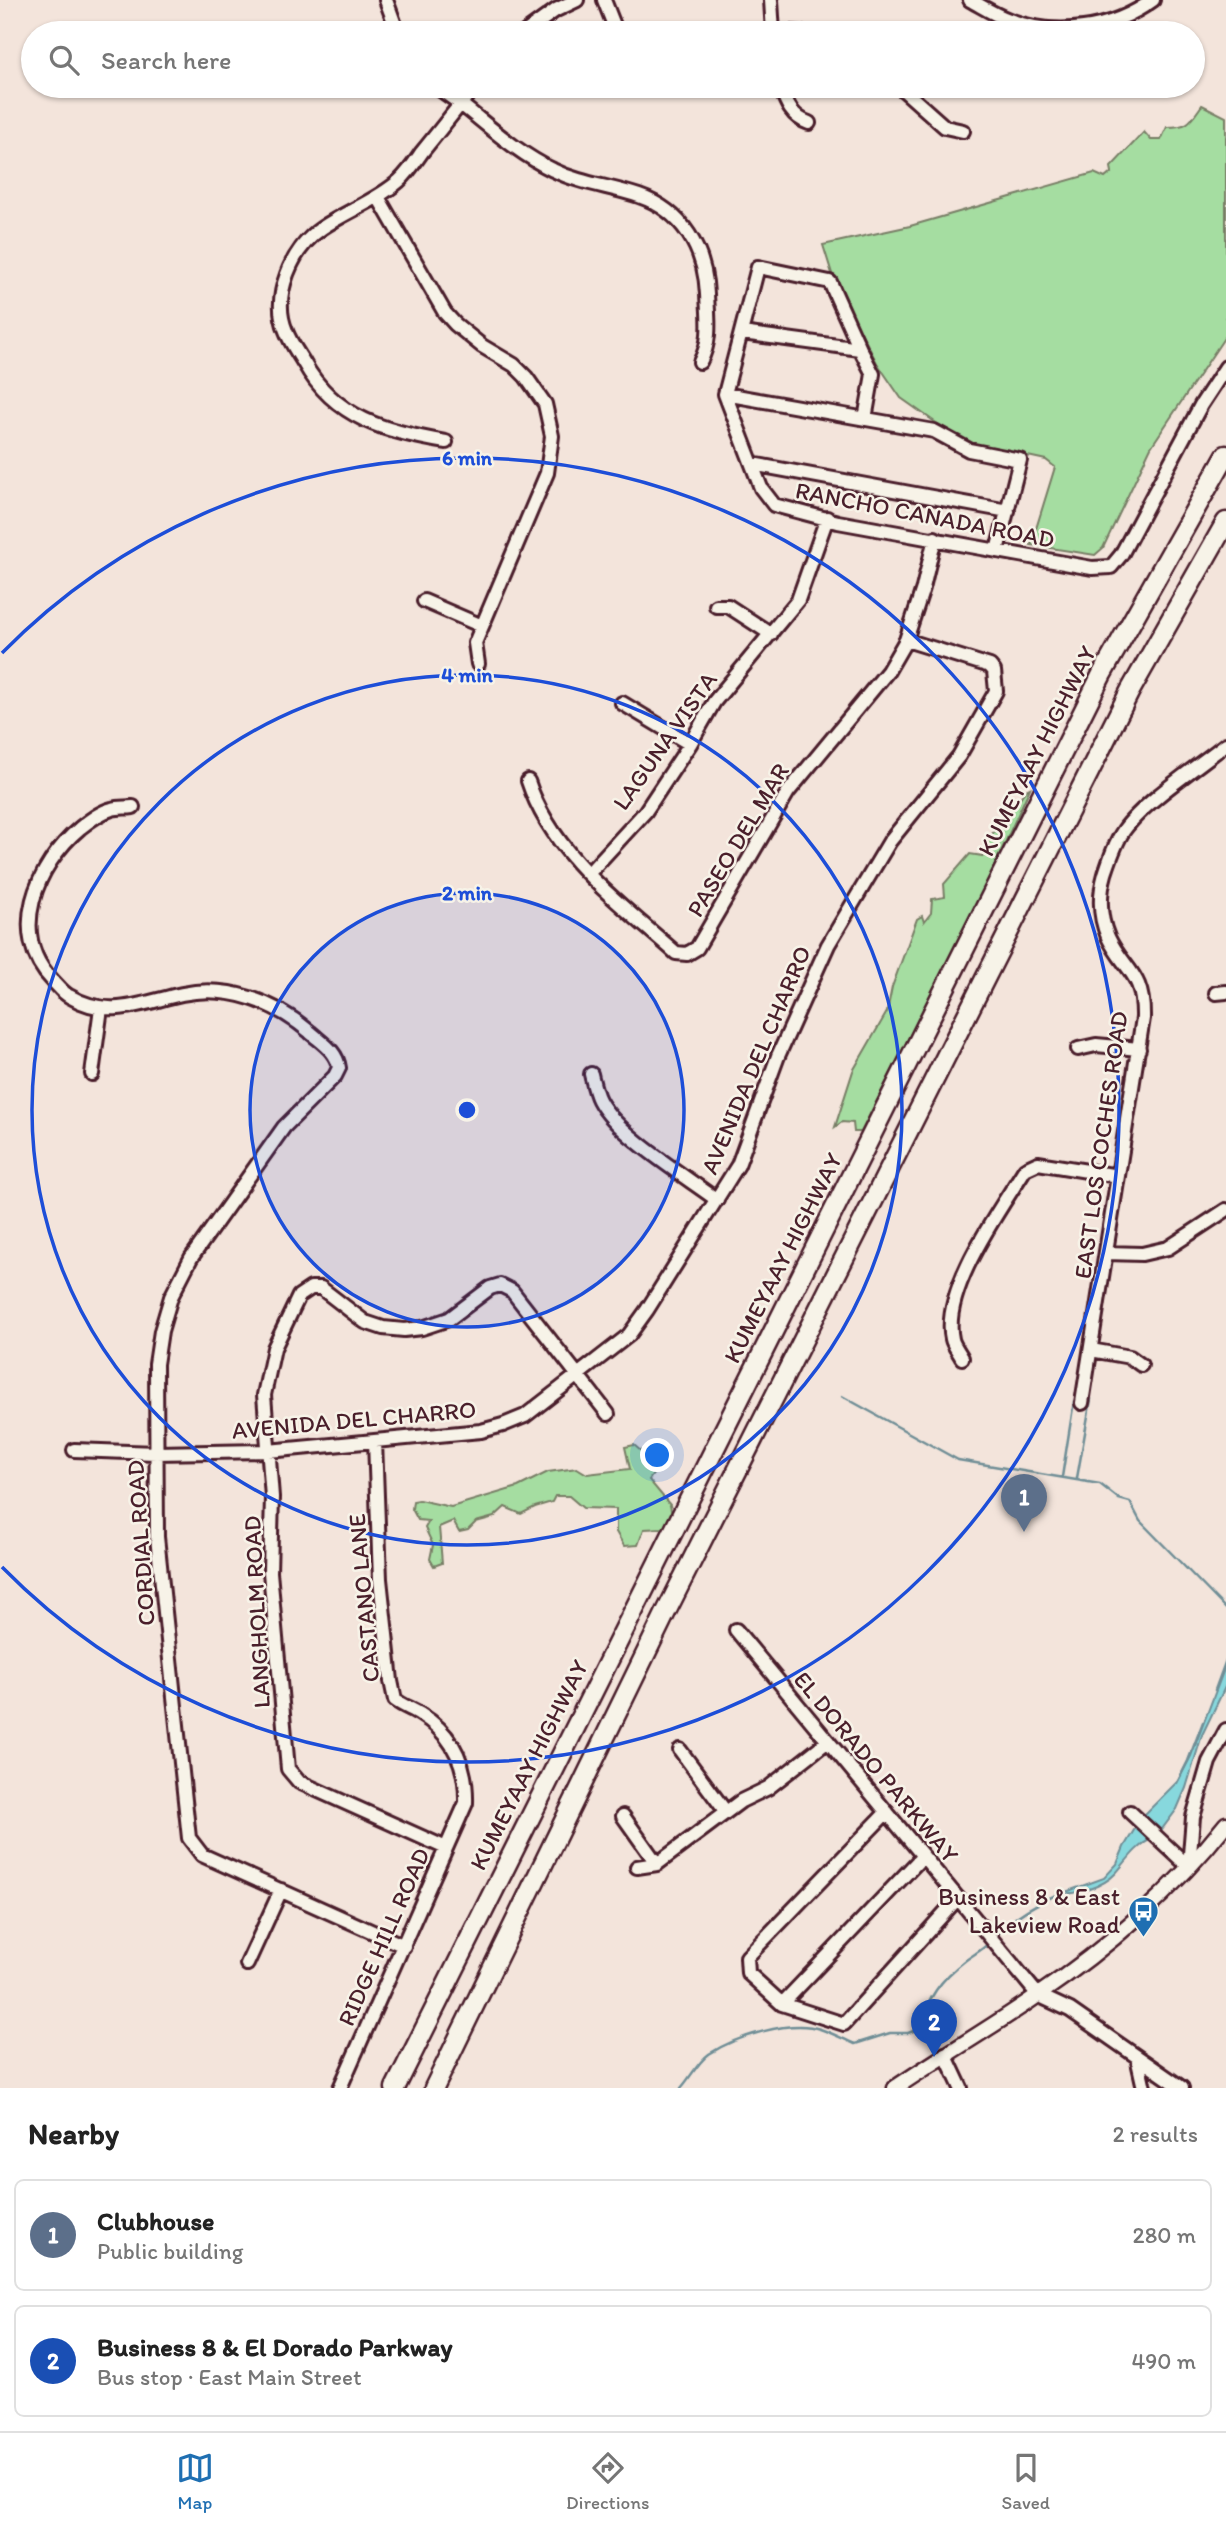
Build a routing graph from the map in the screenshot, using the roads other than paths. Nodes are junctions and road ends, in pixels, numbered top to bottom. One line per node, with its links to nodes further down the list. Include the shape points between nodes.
1 (386, 0): 7 (street)
2 (577, 0): 8 (street)
3 (604, 0): 9 (street)
4 (771, 0): 10 (street)
5 (970, 0): 11 (street)
6 (1153, 0): 12 (street)
7 (394, 21)
8 (541, 21)
9 (612, 21)
10 (772, 21)
11 (1012, 21)
12 (1117, 21)
13 (452, 98): 17 (street)
14 (465, 98): 17 (street)
15 (786, 98): 18 (street, via 793,113)
16 (913, 98): 19 (street, via 946,127)
17 (460, 104): 20 (street, via 401,179); 23 (street, via 542,165 584,183 640,196 678,220 697,246 705,272 709,333)
18 (809, 123)
19 (963, 131)
20 (378, 197): 27 (street, via 321,228 301,248 285,279 283,321 313,379 337,404 364,421); 37 (street, via 454,324 514,365 545,404 552,436 547,473)
21 (742, 333): 22 (street); 22 (street, via 758,267 831,282); 25 (street)
22 (860, 349): 26 (street, via 873,374)
23 (700, 362)
24 (1226, 367): 34 (street, RANCHO CANADA ROAD, via 1111,567 1092,568)
25 (726, 394): 26 (street); 29 (street, RANCHO CANADA ROAD)
26 (865, 419): 30 (street, via 934,431 969,450 1020,460)
27 (446, 442)
28 (1226, 456): 90 (highway, KUMEYAAY HIGHWAY, via 1102,674)
29 (752, 464): 30 (street); 31 (street, RANCHO CANADA ROAD, via 774,505)
30 (1008, 510): 34 (street)
31 (827, 518): 33 (street, RANCHO CANADA ROAD); 38 (street, LAGUNA VISTA, via 802,592)
32 (1226, 522): 91 (highway, via 1130,691 667,1609)
33 (935, 538): 34 (street, RANCHO CANADA ROAD); 39 (street, PASEO DEL MAR)
34 (997, 551)
35 (425, 601): 37 (street)
36 (716, 606): 38 (street, via 728,606)
37 (482, 626): 40 (street, via 475,643)
38 (771, 634): 42 (street, LAGUNA VISTA, via 714,702)
39 (906, 640): 46 (street, PASEO DEL MAR, via 888,671 788,792 697,948 687,954 676,953); 53 (street, AVENIDA DEL CHARRO, via 990,666 996,691 959,756 890,841 828,945 778,1056 738,1165)
40 (478, 664)
41 (622, 703): 42 (street)
42 (690, 744): 46 (street, LAGUNA VISTA, via 645,812)
43 (1226, 744): 49 (street, EAST LOS COCHES ROAD, via 1132,820 1115,847 1102,887 1105,928 1141,990)
44 (528, 781): 46 (street, PASEO DEL MAR, via 556,838)
45 (133, 807): 47 (street, via 111,809 72,835 51,858 28,915 31,942 44,972 67,995)
46 (588, 874)
47 (102, 1008): 50 (street); 65 (street, CORDIAL ROAD, via 129,1009 201,991 256,999 296,1020 335,1054 339,1068 284,1127 179,1278 161,1331 156,1364)
48 (1079, 1049): 49 (street, via 1096,1045)
49 (1139, 1049): 52 (street, EAST LOS COCHES ROAD)
50 (92, 1074)
51 (591, 1074): 53 (street, via 599,1100 613,1119)
52 (1118, 1176): 55 (street, EAST LOS COCHES ROAD); 57 (street, via 1038,1163 1025,1169 962,1273 952,1340)
53 (717, 1200): 59 (street, AVENIDA DEL CHARRO, via 629,1335)
54 (1226, 1210): 55 (street, via 1168,1248 1142,1254)
55 (1106, 1253): 56 (street, EAST LOS COCHES ROAD)
56 (1091, 1350): 58 (street, via 1130,1357); 60 (street, EAST LOS COCHES ROAD)
57 (962, 1358)
58 (1141, 1365)
59 (579, 1376): 61 (street); 62 (street, AVENIDA DEL CHARRO, via 525,1416 503,1426); 64 (street, LANGHOLM ROAD, via 512,1291 500,1286 490,1288 449,1319 404,1330 365,1322 321,1288 311,1287 299,1296 274,1348 264,1395)
60 (1082, 1403)
61 (608, 1414)
62 (374, 1441): 64 (street, AVENIDA DEL CHARRO); 70 (street, CASTANO LANE, via 380,1579 391,1681 396,1700 436,1725 454,1746 464,1773)
63 (74, 1450): 65 (street, AVENIDA DEL CHARRO)
64 (268, 1451): 65 (street, AVENIDA DEL CHARRO); 76 (street, LANGHOLM ROAD, via 270,1572 288,1769 299,1782)
65 (156, 1453): 81 (street, CORDIAL ROAD, via 157,1537 189,1838 202,1855)
66 (736, 1630): 68 (street, EL DORADO PARKWAY)
67 (1226, 1730): 80 (street, via 1209,1762 1193,1817)
68 (828, 1741): 71 (street, via 768,1788); 72 (street, EL DORADO PARKWAY)
69 (680, 1750): 71 (street)
70 (466, 1803): 76 (street, RIDGE HILL ROAD)
71 (726, 1812): 78 (street)
72 (887, 1812): 77 (street, EL DORADO PARKWAY); 86 (street, via 747,1957 748,1973)
73 (1130, 1812): 80 (street)
74 (623, 1816): 78 (street)
75 (1226, 1824): 80 (main road)
76 (446, 1848): 83 (street, RIDGE HILL ROAD)
77 (923, 1856): 82 (street, EL DORADO PARKWAY); 86 (street)
78 (657, 1864): 79 (street)
79 (637, 1867)
80 (1189, 1867): 85 (main road, via 1113,1939)
81 (281, 1890): 83 (street, CORDIAL ROAD); 84 (street)
82 (958, 1898): 85 (street, EL DORADO PARKWAY); 86 (street, via 844,2024)
83 (404, 1946): 89 (street, RIDGE HILL ROAD)
84 (247, 1964)
85 (1038, 1995): 87 (main road); 88 (street, via 1070,2010)
86 (782, 2004)
87 (945, 2054): 92 (main road); 93 (street)
88 (1137, 2057): 94 (street); 95 (street)
89 (340, 2088)
90 (395, 2088)
91 (434, 2088)
92 (895, 2088)
93 (961, 2088)
94 (1144, 2088)
95 (1182, 2088)

